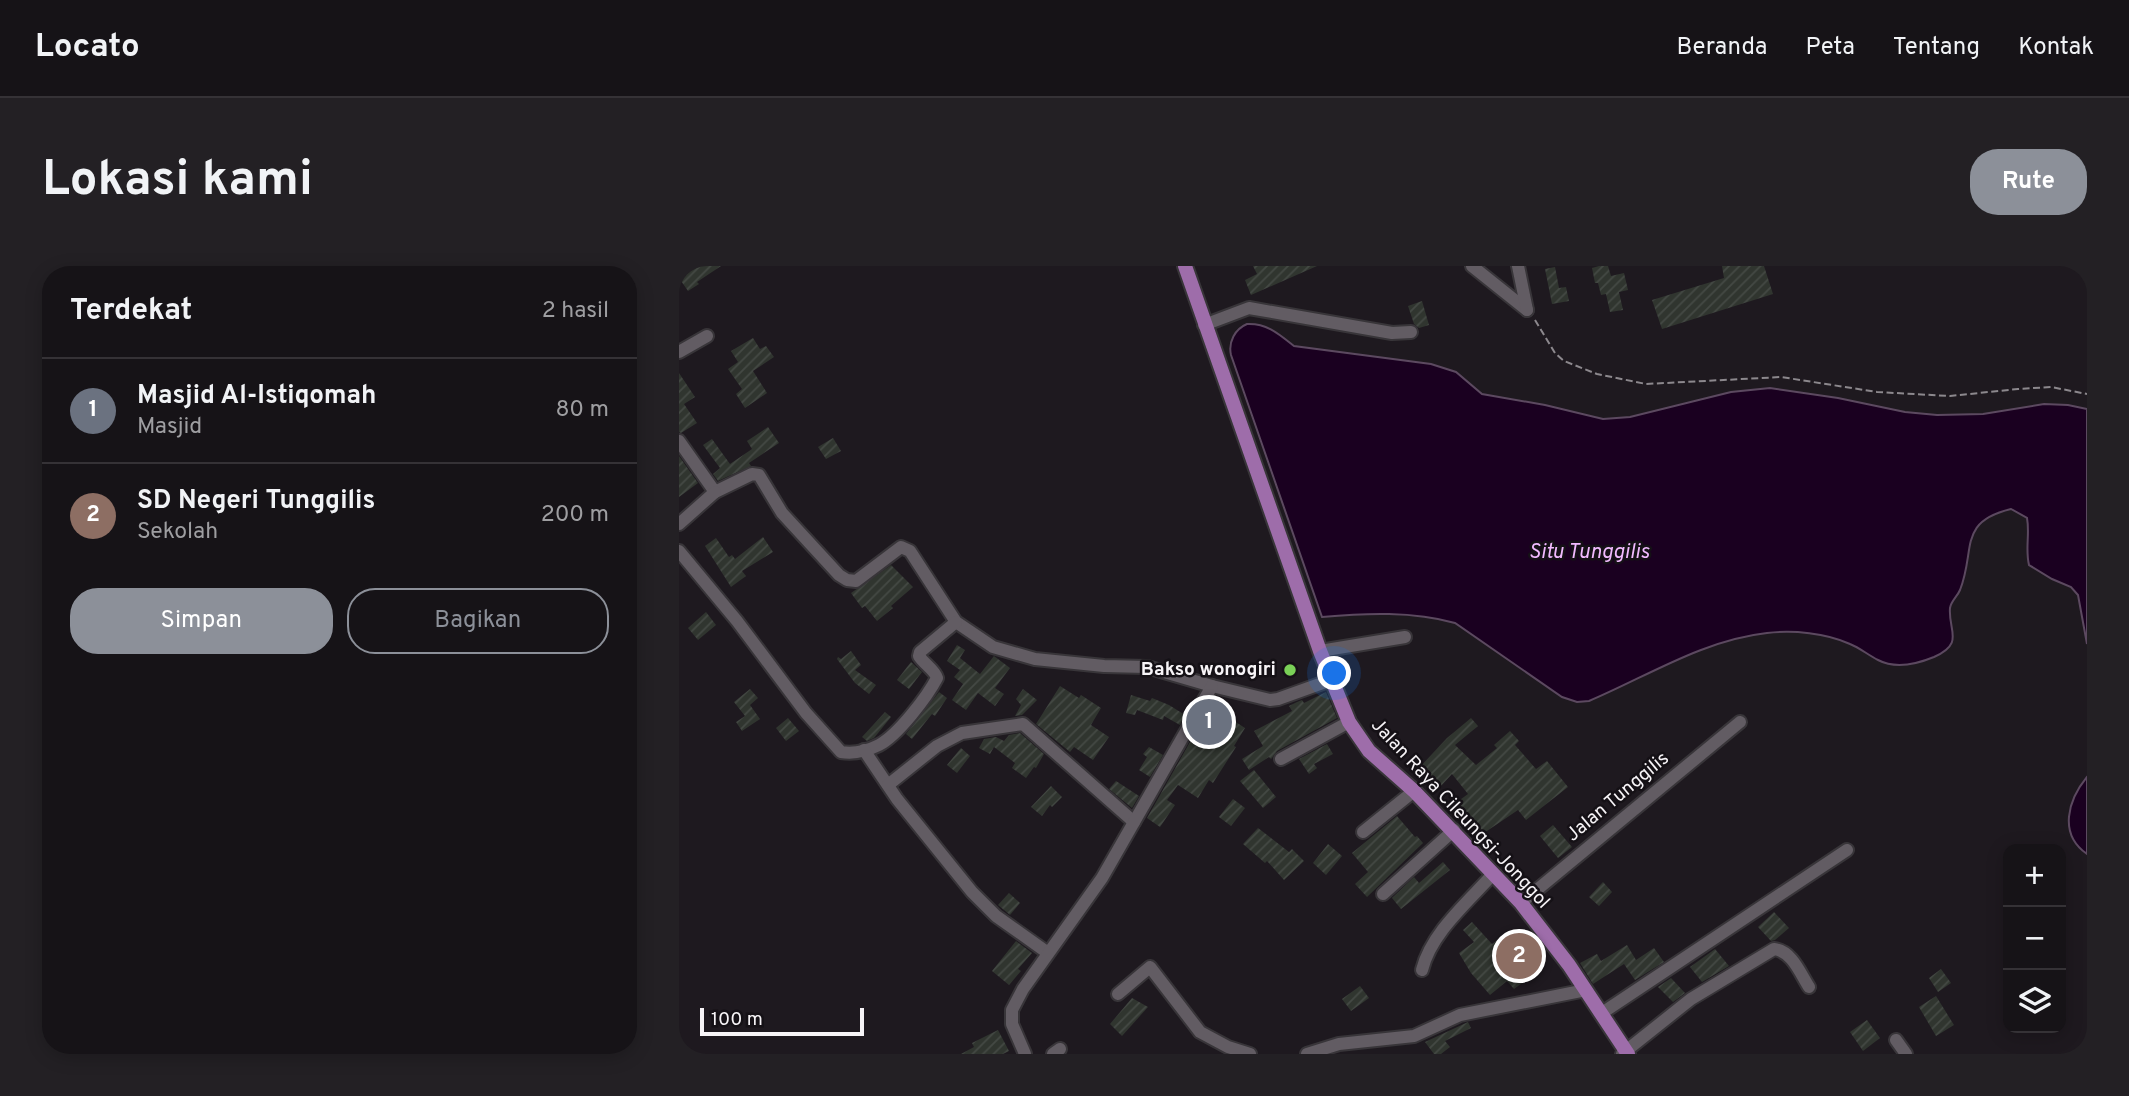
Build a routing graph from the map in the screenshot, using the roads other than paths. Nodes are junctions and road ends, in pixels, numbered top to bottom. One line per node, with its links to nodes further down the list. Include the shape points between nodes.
1 (1185, 266): 4 (main road, Jalan Raya Cileungsi-Jonggol)
2 (1472, 266): 3 (street, via 1527,310)
3 (1518, 266)
4 (1204, 325): 5 (street, via 1249,308 1392,333); 14 (main road, Jalan Raya Cileungsi-Jonggol)
5 (1411, 332)
6 (707, 336): 7 (street)
7 (679, 352)
8 (679, 441): 9 (street)
9 (715, 492): 10 (street); 12 (street, via 751,474 759,475 782,513 847,580 856,581 901,547 906,548)
10 (679, 524)
11 (679, 551): 19 (street, via 834,747 841,752)
12 (956, 622): 16 (street, via 993,647 1035,659 1147,667); 19 (street, via 920,652 924,664 937,674 935,683 896,731)
13 (1405, 638): 14 (street)
14 (1320, 652): 15 (main road, Jalan Raya Cileungsi-Jonggol)
15 (1331, 680): 16 (street, via 1270,700); 17 (main road, Jalan Raya Cileungsi-Jonggol)
16 (1212, 686): 23 (street)
17 (1349, 722): 20 (street); 22 (main road, Jalan Raya Cileungsi-Jonggol, via 1369,751)
18 (1740, 722): 29 (street, Jalan Tunggilis)
19 (864, 750): 21 (street)
20 (1281, 759)
21 (888, 785): 23 (street, via 937,746 962,733 1023,724); 30 (street, via 972,892 996,916)
22 (1414, 791): 24 (main road, Jalan Raya Cileungsi-Jonggol); 25 (street)
23 (1134, 822): 30 (street, via 1102,878)
24 (1454, 831): 27 (main road, Jalan Raya Cileungsi-Jonggol); 28 (street)
25 (1363, 832)
26 (1847, 850): 35 (street)
27 (1493, 874): 29 (main road, Jalan Raya Cileungsi-Jonggol); 31 (street, via 1433,942)
28 (1383, 894)
29 (1521, 903): 33 (main road, Jalan Raya Cileungsi-Jonggol)
30 (1048, 953): 38 (street, via 1012,1010 1012,1024)
31 (1422, 970)
32 (1809, 987): 37 (street, via 1789,955 1775,949 1691,999)
33 (1586, 990): 35 (main road, Jalan Raya Cileungsi-Jonggol); 40 (street, via 1460,1015 1415,1036 1339,1044)
34 (1118, 994): 39 (street, via 1150,967 1200,1032)
35 (1602, 1013): 37 (main road, Jalan Raya Cileungsi-Jonggol)
36 (1896, 1041): 41 (street)
37 (1625, 1053)
38 (1025, 1054)
39 (1249, 1054)
40 (1307, 1054)
41 (1906, 1054)

